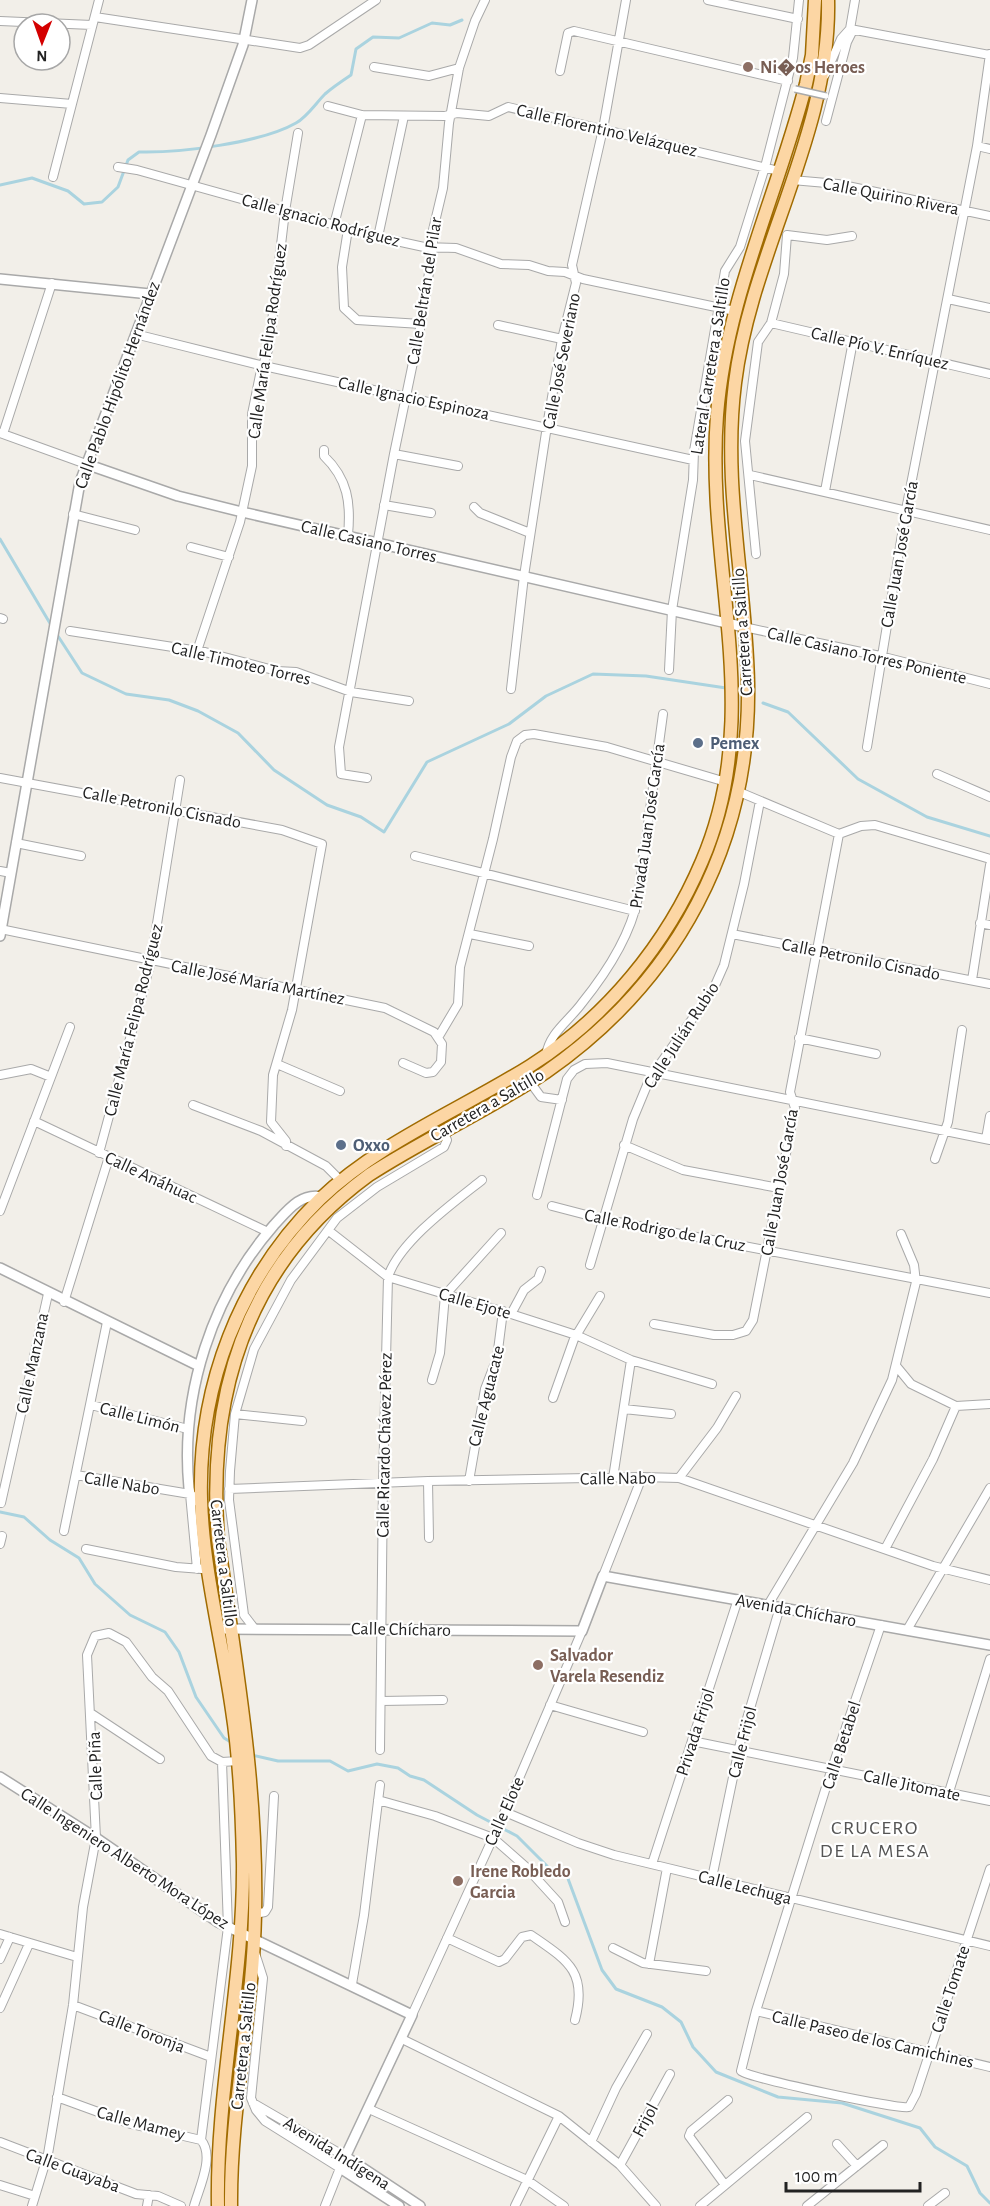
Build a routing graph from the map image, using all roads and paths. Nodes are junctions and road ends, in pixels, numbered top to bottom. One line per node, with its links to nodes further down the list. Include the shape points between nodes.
1 (99, 0): 13 (street)
2 (252, 0): 15 (street, Calle Pablo Hipólito Hernández)
3 (376, 0): 15 (street, via 303,48)
4 (485, 0): 19 (street, Calle Beltrán del Pilar)
5 (626, 0): 16 (street, Calle José Severiano)
6 (708, 0): 11 (street)
7 (799, 0): 11 (street, Lateral Carretera a Saltillo)
8 (815, 0): 37 (main road, Carretera a Saltillo, via 808,76)
9 (828, 0): 23 (main road, Carretera a Saltillo)
10 (855, 0): 14 (street)
11 (798, 20): 21 (street, Lateral Carretera a Saltillo)
12 (0, 21): 13 (street)
13 (94, 21): 15 (street); 25 (street)
14 (852, 30): 17 (street); 23 (street, via 842,39); 30 (street)
15 (244, 39): 40 (street, Calle Pablo Hipólito Hernández)
16 (618, 42): 20 (street, via 568,33); 21 (street); 31 (street, Calle José Severiano)
17 (990, 54): 33 (street, Calle Juan José García)
18 (374, 67): 19 (street, via 429,76)
19 (459, 68): 27 (street, Calle Beltrán del Pilar)
20 (560, 71)
21 (788, 81): 36 (street, Lateral Carretera a Saltillo)
22 (795, 89): 23 (street, bridge)
23 (823, 92): 39 (main road, Carretera a Saltillo)
24 (0, 98): 25 (street)
25 (72, 104): 38 (street)
26 (328, 106): 28 (street, Calle Florentino Velázquez)
27 (451, 114): 29 (street, Calle Florentino Velázquez); 31 (street, Calle Florentino Velázquez, via 489,116 508,107); 48 (street, Calle Beltrán del Pilar)
28 (362, 115): 29 (street, Calle Florentino Velázquez); 44 (street)
29 (404, 116): 47 (street)
30 (826, 122)
31 (603, 129): 36 (street, Calle Florentino Velázquez); 49 (street, Calle José Severiano, via 572,265)
32 (298, 133): 42 (street, Calle María Felipa Rodríguez)
33 (977, 146): 34 (street); 41 (street, Calle Juan José García)
34 (990, 149)
35 (118, 167): 40 (street, Calle Ignacio Rodríguez)
36 (765, 167): 37 (street, Calle Florentino Velázquez); 54 (street, Lateral Carretera a Saltillo, via 740,247 726,267)
37 (779, 171): 56 (main road, Carretera a Saltillo)
38 (54, 177)
39 (792, 180): 41 (street, Calle Quirino Rivera, via 838,184); 93 (main road, Carretera a Saltillo, via 753,295 735,386 730,486)
40 (192, 185): 42 (street, Calle Ignacio Rodríguez); 52 (street, Calle Pablo Hipólito Hernández)
41 (964, 211): 43 (street, Calle Quirino Rivera); 53 (street, Calle Juan José García)
42 (285, 212): 44 (street, Calle Ignacio Rodríguez); 64 (street, Calle María Felipa Rodríguez)
43 (990, 216)
44 (334, 225): 45 (street, Calle Ignacio Rodríguez)
45 (348, 229): 47 (street, Calle Ignacio Rodríguez); 58 (street, via 342,267 344,308 359,320)
46 (852, 236): 57 (street, via 827,240 787,235 786,268)
47 (378, 237): 48 (street, Calle Ignacio Rodríguez)
48 (433, 247): 49 (street, Calle Ignacio Rodríguez, via 456,248 505,265 526,264); 58 (street, Calle Beltrán del Pilar)
49 (574, 275): 54 (street, Calle Ignacio Rodríguez); 61 (street, Calle José Severiano, via 575,289)
50 (0, 279): 51 (street)
51 (51, 283): 52 (street); 68 (street)
52 (150, 294): 60 (street, Calle Pablo Hipólito Hernández)
53 (948, 299): 55 (street); 63 (street, Calle Juan José García)
54 (719, 307): 56 (street, Calle Ignacio Rodríguez); 71 (street, Lateral Carretera a Saltillo)
55 (990, 308)
56 (735, 311): 92 (main road, Carretera a Saltillo, via 720,386 715,464)
57 (771, 323): 62 (street, Calle Pío V. Enríquez); 74 (street, via 759,342 746,425 744,441)
58 (421, 324): 66 (street, Calle Beltrán del Pilar)
59 (498, 325): 61 (street)
60 (135, 334): 64 (street, Calle Ignacio Espinoza); 72 (street, Calle Pablo Hipólito Hernández)
61 (562, 339): 67 (street, Calle José Severiano)
62 (853, 341): 63 (street, Calle Pío V. Enríquez); 75 (street)
63 (935, 361): 65 (street, Calle Pío V. Enríquez); 78 (street, Calle Juan José García)
64 (264, 366): 66 (street, Calle Ignacio Espinoza); 79 (street, Calle María Felipa Rodríguez, via 252,414 253,461)
65 (990, 374)
66 (405, 396): 67 (street, Calle Ignacio Espinoza); 70 (street, Calle Beltrán del Pilar)
67 (547, 426): 71 (street, Calle Ignacio Espinoza); 84 (street, Calle José Severiano)
68 (1, 433): 72 (street, Calle Casiano Torres)
69 (324, 450): 85 (street, via 347,491)
70 (394, 454): 73 (street); 76 (street, Calle Beltrán del Pilar)
71 (693, 460): 91 (street, Lateral Carretera a Saltillo)
72 (86, 464): 79 (street, Calle Casiano Torres, via 178,496); 81 (street, Calle Pablo Hipólito Hernández)
73 (458, 466)
74 (750, 475): 75 (street); 88 (street)
75 (825, 491): 78 (street)
76 (384, 505): 80 (street); 86 (street, Calle Beltrán del Pilar)
77 (474, 507): 84 (street)
78 (906, 510): 83 (street); 96 (street, Calle Juan José García)
79 (242, 512): 85 (street, Calle Casiano Torres); 89 (street, Calle María Felipa Rodríguez)
80 (431, 513)
81 (73, 514): 82 (street); 109 (street, Calle Pablo Hipólito Hernández)
82 (135, 530)
83 (990, 530)
84 (530, 533): 90 (street, Calle José Severiano)
85 (348, 536): 86 (street, Calle Casiano Torres)
86 (378, 543): 90 (street, Calle Casiano Torres); 100 (street, Calle Beltrán del Pilar)
87 (191, 547): 89 (street)
88 (756, 554)
89 (229, 557): 95 (street, Calle María Felipa Rodríguez)
90 (524, 576): 91 (street, Calle Casiano Torres); 99 (street, Calle José Severiano)
91 (672, 610): 92 (street, Calle Casiano Torres); 97 (street, Lateral Carretera a Saltillo)
92 (729, 624): 93 (street, Calle Casiano Torres); 110 (main road, Carretera a Saltillo, via 734,698)
93 (744, 627): 96 (street, Calle Casiano Torres Poniente); 111 (main road, Carretera a Saltillo, via 748,698)
94 (70, 631): 95 (street, Calle Timoteo Torres)
95 (197, 651): 100 (street, Calle Timoteo Torres, via 281,672 296,672)
96 (880, 656): 98 (street, Calle Casiano Torres Poniente); 103 (street, Calle Juan José García)
97 (669, 670)
98 (990, 684)
99 (511, 689)
100 (351, 692): 101 (street, Calle Timoteo Torres); 106 (street, Calle Beltrán del Pilar, via 339,747 339,768 345,776)
101 (409, 701)
102 (663, 714): 104 (street, Privada Juan José García)
103 (867, 747)
104 (656, 763): 110 (street); 123 (street, via 600,746 534,734 521,738 508,766); 124 (street, Privada Juan José García)
105 (937, 774): 112 (street)
106 (367, 777)
107 (0, 778): 109 (street, Calle Petronilo Cisnado)
108 (180, 780): 114 (street, Calle María Felipa Rodríguez)
109 (27, 781): 114 (street, Calle Petronilo Cisnado); 116 (street, Calle Pablo Hipólito Hernández)
110 (726, 782): 141 (main road, Carretera a Saltillo, via 701,864 661,937 634,974 599,1011)
111 (737, 791): 113 (street); 142 (main road, Carretera a Saltillo, via 715,864 698,903 669,951 630,1001)
112 (990, 797)
113 (760, 801): 115 (street); 129 (street, Calle Julián Rubio)
114 (175, 811): 132 (street, Calle María Felipa Rodríguez); 135 (street, Calle Petronilo Cisnado, via 282,830 322,844)
115 (839, 834): 119 (street, via 874,825); 131 (street, Calle Juan José García)
116 (16, 843): 117 (street); 122 (street, Calle Pablo Hipólito Hernández)
117 (81, 856)
118 (415, 856): 123 (street)
119 (990, 859)
120 (990, 865): 125 (street)
121 (0, 872): 122 (street)
122 (11, 873): 127 (street, Calle Pablo Hipólito Hernández)
123 (484, 874): 124 (street); 128 (street)
124 (635, 910): 141 (street, Privada Juan José García, via 629,930 607,969 552,1037)
125 (980, 923): 126 (street); 133 (street)
126 (990, 925)
127 (0, 931): 132 (street, Calle José María Martínez)
128 (470, 934): 130 (street); 138 (street, via 459,970 458,1004)
129 (732, 934): 131 (street, Calle Petronilo Cisnado); 145 (street, Calle Julián Rubio, via 713,990)
130 (529, 946)
131 (816, 952): 133 (street, Calle Petronilo Cisnado); 139 (street, Calle Juan José García)
132 (152, 961): 135 (street, Calle José María Martínez); 161 (street, Calle María Felipa Rodríguez)
133 (972, 980): 134 (street, Calle Petronilo Cisnado)
134 (990, 984)
135 (295, 991): 138 (street, Calle José María Martínez, via 385,1008); 144 (street)
136 (70, 1027): 148 (street)
137 (962, 1030): 157 (street)
138 (439, 1036): 143 (street, via 443,1049 436,1071 426,1073)
139 (799, 1038): 140 (street); 151 (street, Calle Juan José García)
140 (876, 1054)
141 (546, 1055): 166 (main road, Carretera a Saltillo, via 390,1147)
142 (559, 1062): 146 (street); 149 (main road, Carretera a Saltillo)
143 (403, 1063)
144 (277, 1064): 150 (street); 160 (street, via 270,1117)
145 (654, 1071): 146 (street, via 599,1062 585,1064); 151 (street); 159 (street, Calle Julián Rubio)
146 (570, 1074): 152 (street)
147 (0, 1075): 148 (street, via 31,1069)
148 (51, 1077): 155 (street)
149 (530, 1082): 152 (street, via 541,1097); 156 (main road, Carretera a Saltillo)
150 (340, 1091)
151 (792, 1099): 157 (street); 168 (street, Calle Juan José García, via 795,1108)
152 (562, 1100): 169 (street)
153 (193, 1104): 160 (street, via 261,1131)
154 (990, 1116): 158 (street)
155 (34, 1121): 161 (street, Calle Anáhuac); 172 (street)
156 (443, 1131): 164 (main road, Carretera a Saltillo); 167 (street, via 447,1140 444,1147)
157 (945, 1131): 158 (street); 163 (street)
158 (988, 1140)
159 (624, 1145): 168 (street, via 683,1170); 173 (street, Calle Julián Rubio)
160 (286, 1146): 166 (street, via 320,1162)
161 (99, 1153): 162 (street, Calle Anáhuac)
162 (109, 1157): 175 (street, Calle Anáhuac); 188 (street, Calle Manzana)
163 (934, 1159)
164 (369, 1175): 167 (street); 234 (main road, Carretera a Saltillo, via 333,1204 290,1251 258,1302 234,1361 220,1420 215,1489)
165 (482, 1180): 182 (street, via 429,1222)
166 (341, 1181): 170 (main road, Carretera a Saltillo)
167 (376, 1187): 174 (street, via 341,1214)
168 (779, 1188): 178 (street, Calle Juan José García)
169 (537, 1195)
170 (322, 1197): 175 (street, via 309,1196 296,1203); 219 (main road, Carretera a Saltillo, via 280,1243 232,1327 207,1416)
171 (552, 1206): 173 (street, Calle Rodrigo de la Cruz)
172 (0, 1211)
173 (602, 1219): 178 (street, Calle Rodrigo de la Cruz); 179 (street, Calle Julián Rubio)
174 (329, 1231): 182 (street, Calle Ejote); 204 (street, via 291,1280 266,1323 249,1363)
175 (268, 1232): 194 (street, via 225,1299)
176 (501, 1233): 186 (street)
177 (902, 1234): 183 (street)
178 (767, 1250): 183 (street, Calle Rodrigo de la Cruz); 191 (street, Calle Juan José García, via 753,1320 746,1331 714,1335)
179 (590, 1265)
180 (0, 1268): 185 (street)
181 (541, 1271): 189 (street, Calle Aguacate)
182 (388, 1277): 186 (street, Calle Ejote); 214 (street, Calle Ricardo Chávez Pérez)
183 (916, 1278): 184 (street, Calle Rodrigo de la Cruz); 195 (street)
184 (990, 1293)
185 (48, 1294): 188 (street); 218 (street, Calle Manzana)
186 (445, 1295): 189 (street, Calle Ejote); 196 (street, via 440,1353)
187 (600, 1296): 192 (street)
188 (64, 1302): 190 (street)
189 (507, 1312): 192 (street, Calle Ejote); 212 (street, Calle Aguacate, via 497,1358 485,1389)
190 (107, 1322): 194 (street); 201 (street)
191 (654, 1324)
192 (576, 1335): 193 (street, Calle Ejote); 199 (street)
193 (631, 1360): 197 (street, Calle Ejote); 203 (street)
194 (199, 1366): 207 (street)
195 (897, 1367): 202 (street, via 911,1384); 220 (street, via 852,1463)
196 (432, 1380)
197 (712, 1384)
198 (736, 1396): 211 (street)
199 (553, 1398)
200 (990, 1404): 202 (street)
201 (91, 1405): 207 (street, Calle Limón); 208 (street)
202 (956, 1406): 224 (street)
203 (624, 1409): 205 (street); 210 (street)
204 (235, 1414): 206 (street); 216 (street)
205 (671, 1414)
206 (302, 1421)
207 (188, 1429): 217 (street)
208 (75, 1475): 217 (street, Calle Nabo); 221 (street)
209 (642, 1477): 210 (street, Calle Nabo); 211 (street, Calle Nabo); 227 (street, Calle Elote)
210 (613, 1478): 212 (street, Calle Nabo)
211 (679, 1478): 220 (street, Calle Nabo)
212 (469, 1480): 213 (street, Calle Nabo)
213 (428, 1481): 214 (street, Calle Nabo); 222 (street)
214 (383, 1483): 216 (street, Calle Nabo); 235 (street, Calle Ricardo Chávez Pérez)
215 (990, 1488): 226 (street)
216 (229, 1489): 233 (street, via 244,1615)
217 (190, 1494): 219 (street); 225 (street)
218 (1, 1503)
219 (201, 1504): 225 (main road, Carretera a Saltillo)
220 (816, 1524): 224 (street, Calle Nabo); 230 (street)
221 (64, 1531)
222 (429, 1538)
223 (86, 1549): 225 (street)
224 (885, 1549): 226 (street, Calle Nabo)
225 (203, 1569): 234 (main road, Carretera a Saltillo)
226 (943, 1569): 228 (street, Calle Nabo); 236 (street)
227 (603, 1576): 229 (street, Avenida Chícharo); 237 (street, Calle Elote)
228 (990, 1580)
229 (738, 1599): 230 (street, Avenida Chícharo); 245 (street, Privada Frijol)
230 (768, 1605): 231 (street, Avenida Chícharo)
231 (780, 1607): 232 (street, Avenida Chícharo); 247 (street, Calle Frijol)
232 (881, 1625): 236 (street, Avenida Chícharo); 251 (street, Calle Betabel)
233 (254, 1628): 234 (street, Calle Chícharo); 235 (street, Calle Chícharo)
234 (226, 1629): 249 (main road, Carretera a Saltillo, via 236,1737); 249 (main road, Carretera a Saltillo, via 248,1744)
235 (382, 1629): 237 (street, Calle Chícharo); 241 (street, Calle Ricardo Chávez Pérez)
236 (907, 1629): 238 (street, Avenida Chícharo)
237 (582, 1631): 242 (street, Calle Elote)
238 (990, 1645)
239 (990, 1659): 254 (street)
240 (443, 1700): 241 (street)
241 (381, 1701): 246 (street, Calle Ricardo Chávez Pérez)
242 (550, 1705): 244 (street); 258 (street, Calle Elote)
243 (92, 1714): 248 (street); 250 (street, Calle Piña, via 88,1650 95,1636 109,1633 130,1646 152,1677 168,1691 211,1756); 260 (street, Calle Piña)
244 (643, 1732)
245 (692, 1741): 247 (street, Calle Jitomate); 261 (street, Privada Frijol)
246 (380, 1749)
247 (738, 1750): 251 (street, Calle Jitomate); 264 (street, Calle Frijol)
248 (159, 1759)
249 (242, 1759): 250 (street); 266 (main road, Carretera a Saltillo); 269 (main road, Carretera a Saltillo)
250 (222, 1762): 268 (street)
251 (832, 1768): 254 (street, Calle Jitomate); 265 (street, Calle Betabel)
252 (0, 1778): 260 (street, Calle Ingeniero Alberto Mora López)
253 (380, 1785): 256 (street)
254 (949, 1792): 257 (street, Calle Jitomate)
255 (274, 1796): 266 (street, via 268,1906 265,1912)
256 (378, 1800): 259 (street); 282 (street)
257 (990, 1801)
258 (503, 1815): 259 (street, Calle Elote); 261 (street, Calle Lechuga, via 587,1847)
259 (494, 1836): 267 (street, via 558,1902); 272 (street, Calle Elote)
260 (96, 1838): 268 (street, Calle Ingeniero Alberto Mora López); 278 (street, Calle Piña)
261 (652, 1864): 262 (street, Calle Lechuga)
262 (667, 1868): 264 (street, Calle Lechuga); 280 (street)
263 (990, 1869): 273 (street, Calle Tomate)
264 (712, 1878): 265 (street, Calle Lechuga)
265 (792, 1899): 273 (street, Calle Lechuga); 285 (street, Calle Betabel)
266 (255, 1914): 275 (main road, Carretera a Saltillo)
267 (565, 1922)
268 (228, 1927): 269 (street, Calle Ingeniero Alberto Mora López); 291 (street)
269 (241, 1932): 275 (street, Calle Ingeniero Alberto Mora López); 308 (main road, Carretera a Saltillo)
270 (0, 1934): 271 (street)
271 (10, 1937): 274 (street); 279 (street)
272 (447, 1938): 286 (street, Calle Elote); 287 (street, via 501,1962 522,1936 531,1935 565,1959 574,1971 579,1992)
273 (966, 1940): 276 (street, Calle Lechuga); 290 (street, Calle Tomate)
274 (29, 1944): 278 (street); 284 (street)
275 (254, 1944): 282 (street, Calle Ingeniero Alberto Mora López); 296 (street, via 263,1978); 323 (main road, Carretera a Saltillo, via 231,2165)
276 (990, 1946)
277 (613, 1948): 280 (street)
278 (77, 1958): 283 (street, Calle Piña)
279 (0, 1959)
280 (649, 1964): 281 (street)
281 (706, 1971)
282 (352, 1984): 286 (street, Calle Ingeniero Alberto Mora López)
283 (73, 2005): 291 (street, Calle Toronja); 294 (street, Calle Piña)
284 (0, 2008)
285 (756, 2011): 290 (street, Calle Paseo de los Camichines); 297 (street, Calle Betabel, via 741,2072 794,2088)
286 (412, 2015): 289 (street, Calle Elote)
287 (575, 2020)
288 (647, 2034): 303 (street)
289 (402, 2039): 298 (street, Calle Elote); 299 (street)
290 (930, 2053): 292 (street, Calle Paseo de los Camichines); 297 (street, Calle Tomate)
291 (211, 2057): 301 (street)
292 (990, 2067)
293 (670, 2074): 309 (street, Frijol)
294 (57, 2097): 301 (street, Calle Mamey, via 131,2124); 307 (street, Calle Piña)
295 (728, 2100): 314 (street, via 689,2136)
296 (253, 2103): 306 (street, Avenida Indígena); 311 (street, Avenida Indígena, via 265,2121)
297 (907, 2108)
298 (369, 2109): 306 (street, Calle Elote); 312 (street)
299 (559, 2116): 303 (street); 312 (street)
300 (807, 2118): 314 (street)
301 (201, 2140): 308 (street, Calle Mamey)
302 (0, 2142): 307 (street, Calle Guayaba)
303 (591, 2142): 309 (street)
304 (837, 2144): 310 (street)
305 (883, 2145): 310 (street)
306 (346, 2157): 311 (street, Calle Elote); 326 (street, Avenida Indígena)
307 (47, 2160): 316 (street, Calle Guayaba, via 136,2194); 317 (street, Calle Piña)
308 (212, 2164): 321 (street); 322 (main road, Carretera a Saltillo)
309 (620, 2165): 329 (street)
310 (857, 2166): 331 (street)
311 (340, 2168): 324 (street, Calle Elote); 325 (street, Avenida Indígena)
312 (527, 2180): 327 (street); 328 (street)
313 (0, 2185): 317 (street)
314 (725, 2185): 330 (street)
315 (945, 2193): 332 (street)
316 (149, 2195): 319 (street); 320 (street, Calle Guayaba)
317 (35, 2196): 318 (street, Calle Piña)
318 (32, 2206)
319 (147, 2206)
320 (182, 2206)
321 (194, 2206)
322 (218, 2206)
323 (231, 2206)
324 (325, 2206)
325 (399, 2206)
326 (420, 2206)
327 (515, 2206)
328 (564, 2206)
329 (656, 2206)
330 (700, 2206)
331 (807, 2206)
332 (928, 2206)

